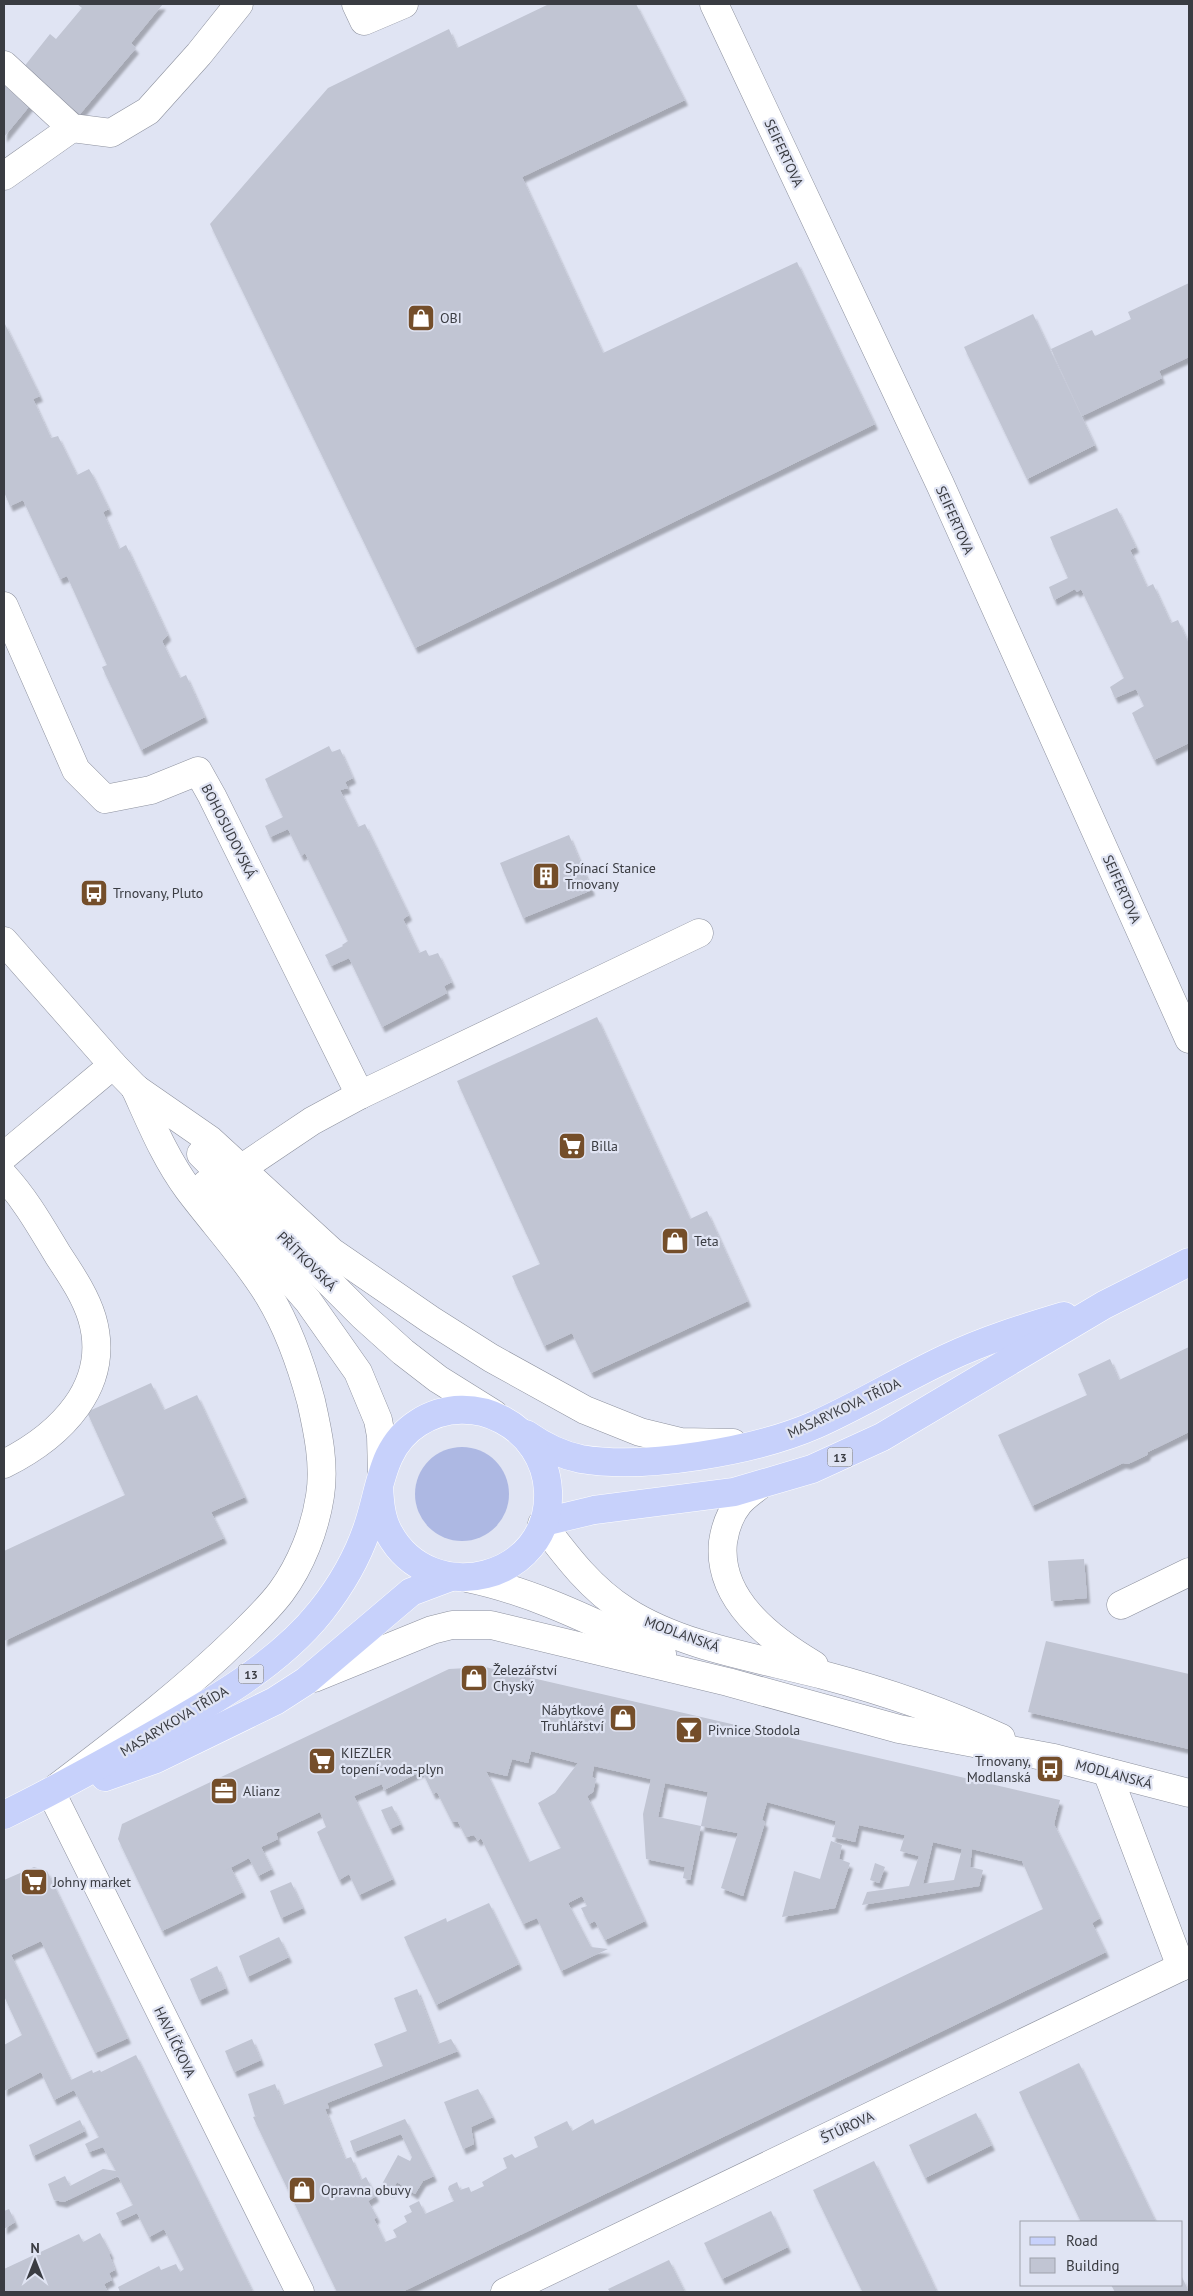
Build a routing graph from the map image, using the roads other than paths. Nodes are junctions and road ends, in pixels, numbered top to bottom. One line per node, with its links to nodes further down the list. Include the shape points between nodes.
1 (238, 4): 6 (street, via 148,111 111,133)
2 (356, 4): 3 (street, via 364,21)
3 (404, 4)
4 (714, 4): 11 (street, SEIFERTOVA, via 940,484)
5 (4, 65): 6 (street)
6 (72, 128): 7 (street)
7 (4, 176)
8 (4, 606): 14 (street, BOHOSUDOVSKÁ, via 76,770 105,799 151,790 198,771)
9 (699, 933): 14 (street)
10 (4, 941): 12 (street, PŘÍTKOVSKÁ)
11 (1189, 1039)
12 (113, 1065): 13 (street, PŘÍTKOVSKÁ); 15 (street)
13 (136, 1088): 16 (street, via 210,1140); 20 (street, PŘÍTKOVSKÁ, via 363,1316 438,1379); 24 (street, PŘÍTKOVSKÁ, via 193,1168 274,1260 349,1358 367,1390 378,1420); 35 (street, via 175,1170 255,1274 288,1332 301,1366 318,1432 322,1467 320,1496 304,1550 280,1593 220,1655 168,1702)
14 (360, 1095): 16 (street, via 312,1121)
15 (4, 1156)
16 (242, 1168): 22 (street, via 355,1270 491,1358 585,1410 640,1432 681,1442)
17 (4, 1176): 23 (street, via 22,1197 82,1294 92,1318 98,1356 88,1390 74,1409 38,1444)
18 (1189, 1262): 19 (main road, MASARYKOVA TŘÍDA / 13)
19 (1104, 1305): 22 (main road, MASARYKOVA TŘÍDA / 13, via 1004,1334 947,1358 814,1425); 25 (main road, MASARYKOVA TŘÍDA / 13, via 882,1437 812,1469)
20 (494, 1414): 21 (main road, MASARYKOVA TŘÍDA); 24 (main road, MASARYKOVA TŘÍDA, via 464,1409 432,1415 404,1433 394,1446)
21 (520, 1430): 22 (main road, MASARYKOVA TŘÍDA / 13, via 565,1455 603,1462 682,1458); 26 (main road, MASARYKOVA TŘÍDA, via 544,1466 549,1494)
22 (771, 1441)
23 (4, 1464)
24 (380, 1480): 28 (main road, MASARYKOVA TŘÍDA, via 382,1517 397,1546 422,1567); 35 (main road, MASARYKOVA TŘÍDA / 13, via 367,1529 342,1579 321,1611 284,1649 176,1722)
25 (760, 1485): 26 (main road, MASARYKOVA TŘÍDA / 13, via 714,1495 594,1510); 31 (street, via 739,1503 727,1525 722,1553 729,1584 748,1614 774,1638 799,1656)
26 (543, 1523): 28 (main road, MASARYKOVA TŘÍDA, via 536,1538 518,1558 496,1572); 31 (street, MODLANSKÁ, via 589,1583 626,1612 693,1641)
27 (1189, 1572): 29 (street)
28 (460, 1578): 30 (main road, MASARYKOVA TŘÍDA / 13, via 411,1592); 32 (street, MODLANSKÁ, via 508,1587 539,1599)
29 (1121, 1605)
30 (306, 1681): 32 (street, via 432,1630 469,1624 518,1630); 35 (main road, MASARYKOVA TŘÍDA / 13, via 248,1716 156,1759)
31 (847, 1681): 33 (street, via 974,1726)
32 (728, 1682): 33 (street, via 899,1729)
33 (1039, 1755): 34 (street, MODLANSKÁ)
34 (1107, 1772): 36 (street, MODLANSKÁ); 38 (street)
35 (51, 1792): 37 (main road, MASARYKOVA TŘÍDA / 13); 39 (street, HAVLÍČKOVA)
36 (1189, 1793)
37 (4, 1815)
38 (1185, 1965): 40 (street, ŠTÚROVA)
39 (300, 2292)
40 (505, 2292)

